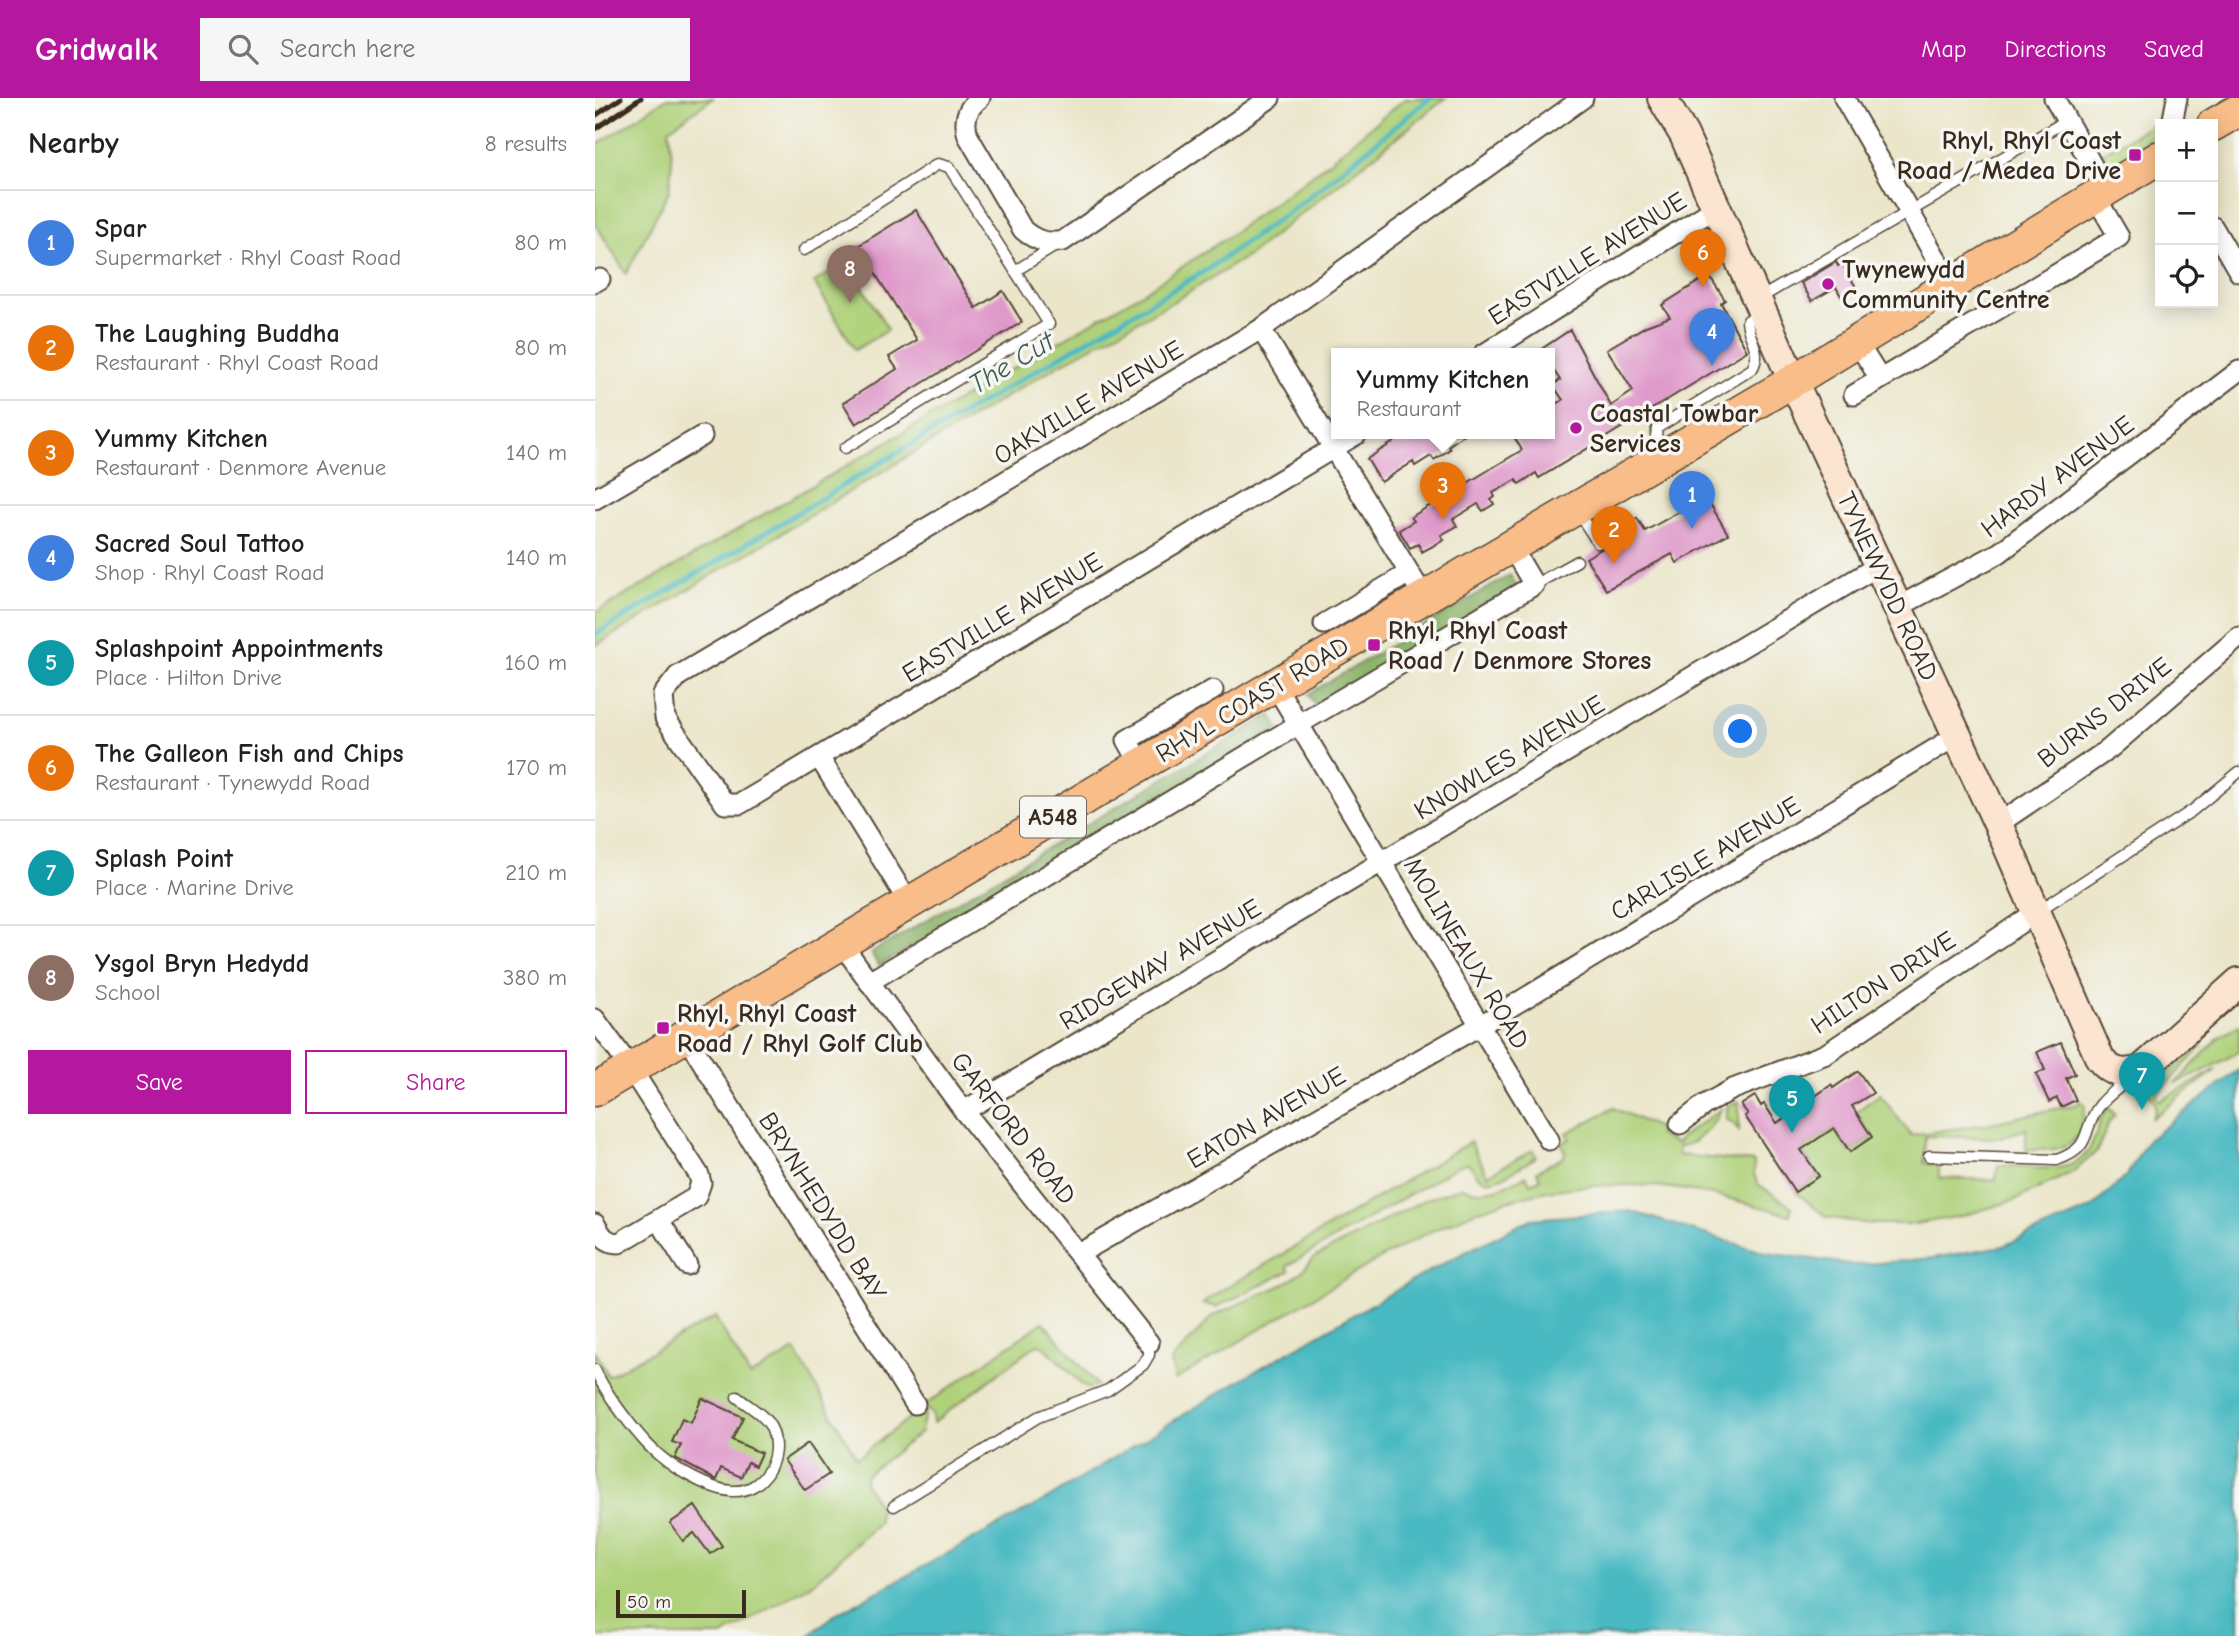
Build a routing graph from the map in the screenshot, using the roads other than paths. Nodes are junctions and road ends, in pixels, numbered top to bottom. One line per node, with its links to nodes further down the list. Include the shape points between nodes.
1 (980, 98): 17 (street, via 969,109 968,136 1023,230 1050,243)
2 (1270, 98): 17 (street)
3 (1583, 98): 23 (street, OAKVILLE AVENUE)
4 (1662, 98): 14 (main road, TYNEWYDD ROAD)
5 (1845, 98): 15 (street)
6 (2054, 98): 10 (street)
7 (2177, 98): 9 (street)
8 (2239, 110): 11 (main road)
9 (2173, 119)
10 (2066, 121): 13 (street); 15 (lane)
11 (2218, 122)
12 (2155, 159): 13 (main road, RHYL COAST ROAD / A548)
13 (2100, 193): 21 (main road, RHYL COAST ROAD / A548); 27 (street, via 2119,237)
14 (1717, 207): 22 (main road, TYNEWYDD ROAD); 25 (street, EASTVILLE AVENUE)
15 (1909, 210): 21 (street); 22 (lane)
16 (2218, 236): 20 (street)
17 (1063, 241): 19 (lane)
18 (804, 250): 19 (lane, via 938,164 949,167)
19 (1015, 271): 32 (lane, via 1049,324)
20 (2239, 272)
21 (1951, 284): 24 (main road, RHYL COAST ROAD / A548)
22 (1760, 306): 28 (main road, TYNEWYDD ROAD); 34 (lane, via 1747,321 1757,353 1752,369 1657,428 1656,436)
23 (1261, 330): 33 (street); 50 (street, OAKVILLE AVENUE, via 678,676 663,695 666,718)
24 (1857, 342): 27 (street); 28 (main road, RHYL COAST ROAD / A548)
25 (1494, 348)
26 (2239, 371): 43 (street, HARDY AVENUE, via 1999,553)
27 (1880, 379): 29 (street)
28 (1793, 381): 34 (main road, RHYL COAST ROAD / A548); 40 (main road, TYNEWYDD ROAD)
29 (1854, 395)
30 (702, 436): 35 (street)
31 (1349, 439): 33 (street, EASTVILLE AVENUE)
32 (845, 448)
33 (1334, 449): 41 (street); 51 (street, EASTVILLE AVENUE)
34 (1668, 454): 36 (main road, RHYL COAST ROAD / A548)
35 (595, 499)
36 (1576, 509): 37 (lane); 38 (main road, RHYL COAST ROAD / A548)
37 (1598, 543)
38 (1511, 546): 41 (main road, RHYL COAST ROAD / A548); 42 (street)
39 (1577, 561): 42 (lane)
40 (1878, 566): 43 (main road, TYNEWYDD ROAD); 55 (street, KNOWLES AVENUE)
41 (1417, 585): 44 (street); 46 (main road, RHYL COAST ROAD / A548)
42 (1534, 585): 48 (street)
43 (1896, 608): 49 (main road, TYNEWYDD ROAD)
44 (1324, 624)
45 (2239, 637): 54 (street, BURNS DRIVE, via 2109,749)
46 (1275, 685): 48 (street, MOLINEAUX ROAD); 52 (main road, RHYL COAST ROAD / A548)
47 (1213, 690): 52 (street, via 1127,740)
48 (1299, 724): 55 (street, MOLINEAUX ROAD); 59 (street)
49 (1958, 735): 54 (main road, TYNEWYDD ROAD); 62 (street, CARLISLE AVENUE)
50 (689, 753): 51 (street, EASTVILLE AVENUE, via 725,804 740,804)
51 (819, 757): 56 (street)
52 (1141, 765): 56 (main road, RHYL COAST ROAD / A548)
53 (2239, 772): 57 (lane, via 2193,810)
54 (1998, 824): 57 (main road, TYNEWYDD ROAD)
55 (1383, 863): 62 (street, MOLINEAUX ROAD); 67 (street, RIDGEWAY AVENUE)
56 (909, 903): 58 (main road, RHYL COAST ROAD / A548)
57 (2035, 913): 65 (main road, TYNEWYDD ROAD, via 2094,1049 2106,1067); 68 (street, HILTON DRIVE, via 1826,1054 1701,1097)
58 (841, 943): 59 (street, GARFORD ROAD); 63 (main road, RHYL COAST ROAD / A548)
59 (869, 982): 67 (street, GARFORD ROAD)
60 (2239, 982): 65 (main road)
61 (595, 1018): 64 (street)
62 (1479, 1026): 69 (street, MOLINEAUX ROAD); 73 (street, EATON AVENUE)
63 (686, 1036): 64 (main road, RHYL COAST ROAD / A548); 78 (street, BRYNHEDYDD BAY)
64 (631, 1069): 66 (main road, RHYL COAST ROAD / A548); 71 (street, via 701,1183 696,1197)
65 (2128, 1071): 70 (lane, via 2101,1104 2088,1135 2073,1154 2057,1160)
66 (595, 1090)
67 (964, 1111): 73 (street, GARFORD ROAD)
68 (1680, 1124)
69 (1549, 1140)
70 (1929, 1156)
71 (659, 1220): 72 (street, via 619,1243 603,1238); 74 (street)
72 (595, 1224)
73 (1080, 1253): 75 (street, GARFORD ROAD)
74 (687, 1265)
75 (1149, 1343): 79 (lane, via 1143,1365 1108,1390 1038,1418)
76 (595, 1370): 77 (lane, via 631,1424 660,1456 704,1483 730,1491 758,1484 773,1463 775,1446 767,1421)
77 (737, 1397)
78 (915, 1404)
79 (894, 1506)

